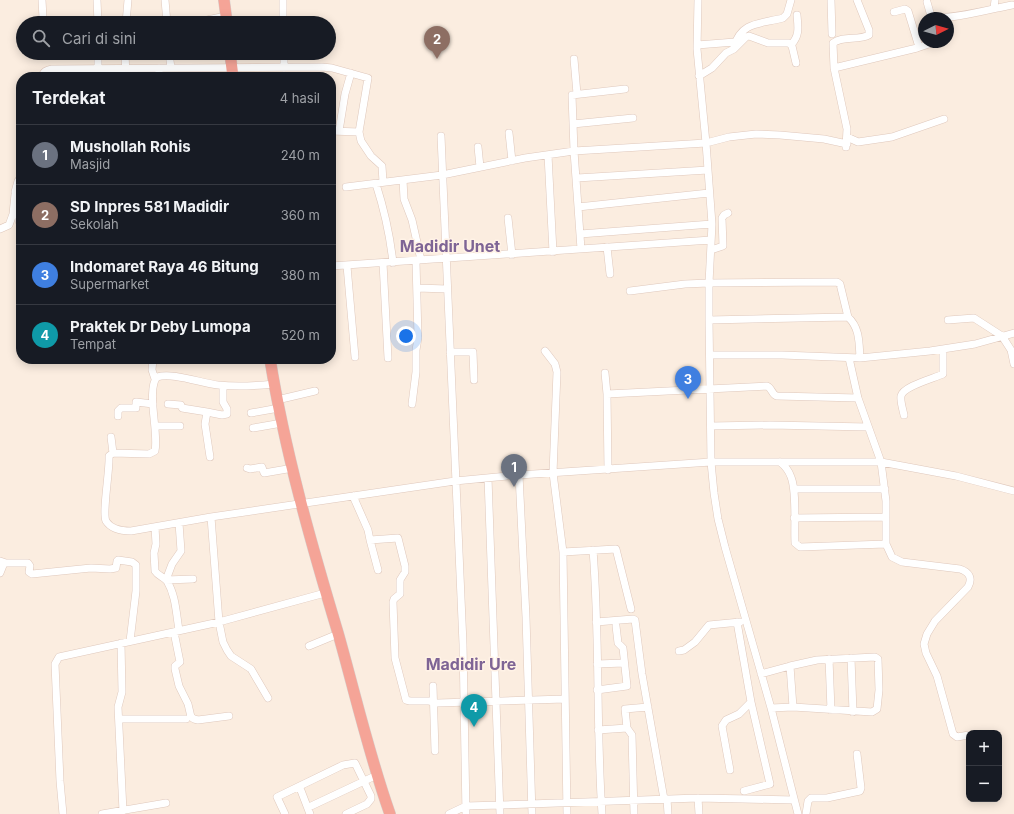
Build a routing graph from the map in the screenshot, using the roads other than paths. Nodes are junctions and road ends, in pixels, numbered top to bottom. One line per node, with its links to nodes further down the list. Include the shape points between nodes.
1 (42, 0): 18 (street)
2 (97, 0): 19 (street)
3 (128, 0): 20 (street)
4 (165, 0): 21 (street)
5 (224, 0): 22 (highway)
6 (283, 0): 23 (street)
7 (698, 0): 28 (street)
8 (791, 0): 29 (street, via 787,14 783,18 748,26 742,30)
9 (832, 0): 25 (street)
10 (857, 0): 42 (street, via 869,34 840,39 833,43)
11 (995, 0): 14 (street)
12 (927, 2): 16 (street)
13 (1012, 5): 14 (street)
14 (994, 8): 24 (street, via 981,13)
15 (894, 12): 27 (street, via 905,9 908,11)
16 (930, 12)
17 (797, 14): 26 (street, via 798,31)
18 (43, 16)
19 (98, 16)
20 (127, 16)
21 (166, 16)
22 (226, 16)
23 (284, 16)
24 (954, 16)
25 (832, 34)
26 (792, 44): 29 (street, via 764,42 749,36); 37 (street)
27 (918, 44)
28 (697, 45): 29 (street); 49 (street)
29 (735, 46): 49 (street, via 712,68)
30 (918, 47): 42 (street)
31 (574, 59): 51 (street)
32 (98, 60): 43 (street)
33 (125, 60): 38 (street)
34 (170, 60): 40 (street)
35 (231, 60): 47 (highway)
36 (284, 60): 41 (street)
37 (796, 63)
38 (125, 68): 39 (street); 43 (street); 45 (street)
39 (159, 68): 40 (street); 46 (street)
40 (171, 68): 47 (street)
41 (284, 68): 47 (street); 48 (street, via 322,67)
42 (834, 68): 61 (street, via 845,119)
43 (98, 69): 44 (street, via 52,69)
44 (44, 72)
45 (125, 72)
46 (159, 72)
47 (232, 72)
48 (351, 73): 55 (street); 57 (street, via 368,78)
49 (699, 76): 60 (street)
50 (625, 89): 51 (street)
51 (577, 94): 54 (street, via 572,95)
52 (634, 118): 54 (street)
53 (944, 119): 61 (street, via 892,137)
54 (573, 124): 63 (street)
55 (336, 127)
56 (336, 131): 57 (street)
57 (359, 132): 71 (street, via 371,156 382,166)
58 (509, 133): 65 (street)
59 (442, 136): 68 (street)
60 (706, 143): 61 (street, via 756,134); 63 (street); 67 (street)
61 (846, 143)
62 (478, 147): 66 (street)
63 (574, 151): 64 (street); 69 (street)
64 (548, 155): 65 (street); 88 (street)
65 (512, 161): 66 (street)
66 (480, 167): 68 (street)
67 (708, 170): 69 (street); 75 (street)
68 (442, 175): 70 (street); 90 (street)
69 (577, 178): 76 (street)
70 (403, 180): 71 (street); 91 (street, via 404,200 412,220)
71 (379, 183): 72 (street); 93 (street)
72 (346, 187)
73 (16, 188): 74 (street)
74 (15, 192): 79 (street)
75 (710, 193): 76 (street); 81 (street)
76 (578, 207): 83 (street)
77 (728, 213): 87 (street, via 722,218 723,246)
78 (508, 218): 89 (street)
79 (11, 220): 80 (street); 82 (street, via 9,225)
80 (16, 220)
81 (712, 224): 83 (street); 84 (street)
82 (0, 229)
83 (580, 234): 86 (street)
84 (711, 240): 85 (street); 87 (street)
85 (607, 247): 86 (street); 96 (street)
86 (581, 249): 88 (street)
87 (711, 250): 97 (street)
88 (553, 252): 89 (street)
89 (512, 255): 90 (street)
90 (446, 259): 91 (street); 99 (street)
91 (418, 260): 93 (street); 98 (street)
92 (383, 263): 93 (street); 95 (street); 111 (street)
93 (393, 263)
94 (336, 266): 95 (street)
95 (347, 266): 110 (street)
96 (610, 274)
97 (709, 283): 100 (street); 101 (street, via 837,282 840,284); 102 (street)
98 (417, 288): 99 (street); 129 (street, via 416,372)
99 (447, 289): 108 (street)
100 (630, 291)
101 (848, 317): 102 (street); 113 (street, via 858,333)
102 (709, 320): 109 (street)
103 (948, 320): 105 (street, via 974,318)
104 (1014, 333): 105 (street)
105 (1002, 336): 106 (street, via 975,344); 116 (street, via 1011,350)
106 (943, 349): 113 (street); 132 (street, via 944,374 903,392 901,396)
107 (545, 351): 149 (street, via 555,364 557,372)
108 (450, 352): 119 (street, via 473,352); 152 (street)
109 (710, 355): 112 (street); 122 (street)
110 (354, 357)
111 (388, 358)
112 (849, 358): 113 (street); 125 (street)
113 (860, 358)
114 (153, 364): 118 (street)
115 (271, 364): 120 (highway)
116 (1014, 364)
117 (606, 373): 124 (street)
118 (155, 379): 121 (street, via 160,376 179,377); 126 (street)
119 (474, 380)
120 (274, 384): 121 (street); 128 (highway)
121 (222, 386): 130 (street, via 227,414)
122 (709, 389): 124 (street); 125 (street, via 767,386 777,396); 137 (street)
123 (315, 391): 128 (street)
124 (607, 394): 148 (street)
125 (858, 398): 138 (street)
126 (153, 404): 133 (street, via 136,402 136,408 120,408); 135 (street)
127 (168, 404): 130 (street)
128 (278, 404): 131 (street); 134 (highway)
129 (412, 404)
130 (207, 412): 142 (street, via 206,430)
131 (251, 413)
132 (904, 415)
133 (118, 416)
134 (282, 423): 139 (street); 147 (highway)
135 (156, 426): 136 (street); 141 (street, via 154,452)
136 (180, 426)
137 (710, 426): 138 (street); 143 (street)
138 (868, 427): 145 (street)
139 (253, 428)
140 (111, 437): 141 (street)
141 (113, 453): 162 (street, via 109,456 105,512 107,522 124,530)
142 (210, 457)
143 (712, 462): 144 (street); 148 (street); 174 (street, via 718,519)
144 (780, 462): 145 (street); 153 (street, via 791,477)
145 (881, 462): 154 (street); 155 (street, via 956,476)
146 (247, 468): 147 (street, via 262,467 264,474)
147 (293, 468): 157 (highway)
148 (608, 470): 149 (street)
149 (553, 473): 150 (street); 166 (street)
150 (519, 475): 151 (street); 195 (street)
151 (488, 478): 152 (street); 197 (street)
152 (455, 481): 156 (street); 196 (street)
153 (794, 489): 154 (street); 160 (street)
154 (885, 489): 159 (street)
155 (1014, 491)
156 (353, 496): 157 (street); 163 (street)
157 (302, 504): 158 (street); 172 (highway)
158 (211, 517): 161 (street); 175 (street)
159 (886, 517): 160 (street); 164 (street)
160 (794, 518): 164 (street, via 795,543 800,547)
161 (179, 523): 162 (street); 171 (street, via 181,551 172,564)
162 (155, 527): 171 (street, via 155,571)
163 (370, 540): 168 (street); 199 (street, via 398,538 405,572 400,580 400,594 393,600 395,658 406,700)
164 (886, 544): 210 (street, via 889,553 896,560 960,569 969,574 968,587 935,620 924,644 937,676 953,734)
165 (593, 550): 166 (street); 173 (street, via 616,549); 176 (street)
166 (563, 552): 194 (street)
167 (2, 562): 169 (street); 181 (street, via 28,563 29,572 32,574 91,568 112,569 116,568 118,560 132,562 136,565 136,591)
168 (378, 570)
169 (0, 573)
170 (193, 579): 171 (street)
171 (166, 580): 179 (street, via 176,605)
172 (325, 593): 175 (street); 180 (highway)
173 (631, 609)
174 (746, 621): 177 (street); 190 (street)
175 (219, 622): 179 (street); 193 (street, via 226,650 251,669)
176 (596, 622): 188 (street); 200 (street, via 633,618 635,620)
177 (737, 622): 184 (street, via 709,625 695,642); 198 (street)
178 (616, 626): 187 (street, via 618,643 623,648)
179 (176, 631): 181 (street); 205 (street, via 180,662 175,669 191,718 198,720)
180 (338, 634): 183 (street); 214 (highway)
181 (130, 641): 182 (street)
182 (121, 643): 206 (street, via 122,692 118,707); 230 (street, via 64,655 56,660)
183 (309, 646)
184 (679, 651)
185 (851, 658): 186 (street); 204 (street); 204 (street, via 875,657 879,662 877,708 872,712)
186 (829, 659): 189 (street); 203 (street)
187 (624, 663): 188 (street); 192 (street, via 627,686)
188 (597, 664): 192 (street)
189 (790, 666): 190 (street); 201 (street)
190 (761, 674): 202 (street)
191 (433, 686): 199 (street)
192 (597, 690): 209 (street)
193 (268, 698)
194 (565, 699): 195 (street); 224 (street)
195 (528, 700): 197 (street); 225 (street)
196 (464, 702): 197 (street); 199 (street); 227 (street)
197 (496, 702): 226 (street)
198 (751, 702): 213 (street, via 739,714 726,720 722,726); 217 (street, via 770,784)
199 (433, 703): 211 (street)
200 (648, 707): 208 (street, via 625,709); 219 (street)
201 (793, 707): 202 (street); 203 (street)
202 (771, 708): 221 (street)
203 (831, 710): 204 (street)
204 (853, 712)
205 (229, 716)
206 (120, 719): 207 (street); 229 (street)
207 (186, 719)
208 (627, 728): 209 (street); 220 (street, via 632,734)
209 (598, 730): 222 (street)
210 (966, 735)
211 (435, 751)
212 (857, 754): 245 (street, via 860,791 833,797 811,798)
213 (730, 770)
214 (377, 775): 215 (street); 234 (highway)
215 (364, 780): 216 (street, via 356,764 352,763); 228 (street); 233 (street, via 371,801)
216 (300, 786): 228 (street); 232 (street, via 277,797)
217 (744, 791)
218 (698, 798): 219 (street); 221 (street); 243 (street)
219 (666, 799): 220 (street); 242 (street)
220 (634, 800): 222 (street); 241 (street)
221 (794, 800): 244 (street)
222 (601, 801): 224 (street); 240 (street)
223 (166, 803): 229 (street)
224 (567, 803): 225 (street); 239 (street)
225 (531, 804): 226 (street); 238 (street)
226 (500, 805): 227 (street); 237 (street)
227 (466, 806): 235 (street); 236 (street)
228 (310, 810)
229 (123, 811): 231 (street)
230 (63, 814)
231 (102, 814)
232 (285, 814)
233 (346, 814)
234 (390, 814)
235 (449, 814)
236 (466, 814)
237 (500, 814)
238 (532, 814)
239 (567, 814)
240 (602, 814)
241 (634, 814)
242 (668, 814)
243 (699, 814)
244 (798, 814)
245 (806, 814)

